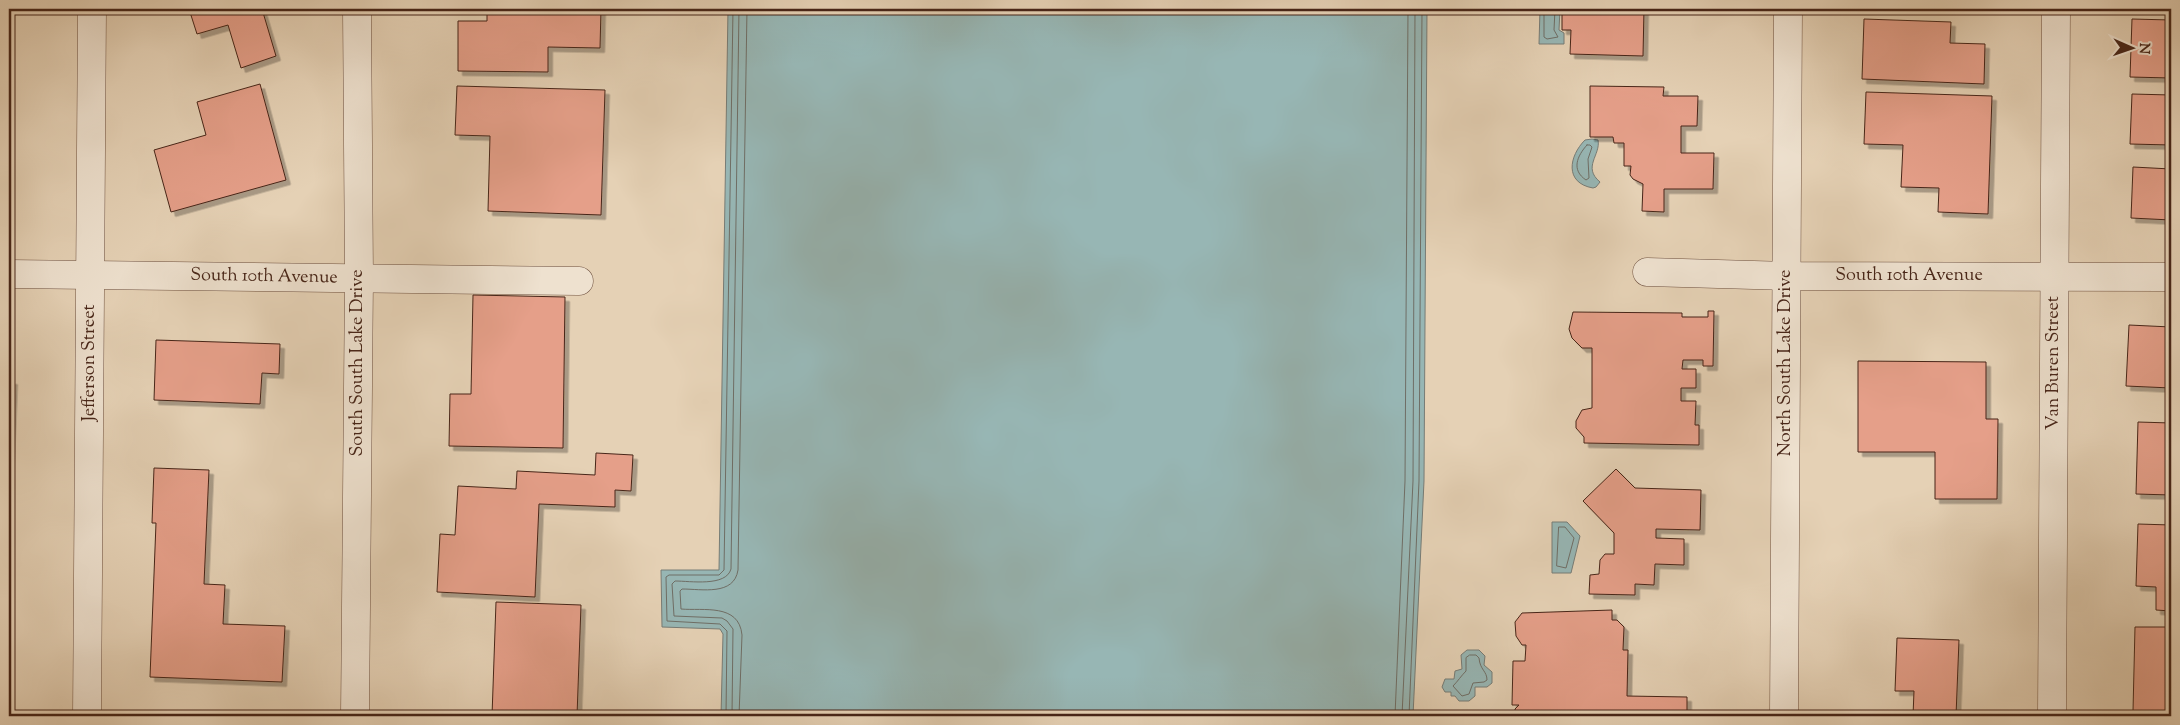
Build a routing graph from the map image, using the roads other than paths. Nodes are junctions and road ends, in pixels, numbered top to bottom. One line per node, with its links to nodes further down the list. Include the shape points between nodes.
1 (92, 9): 7 (street, Jefferson Street)
2 (357, 9): 11 (street, South South Lake Drive)
3 (1788, 9): 8 (street, North South Lake Drive)
4 (2056, 9): 9 (street, Van Buren Street)
5 (1647, 272): 8 (street, South 10th Avenue)
6 (9, 274): 7 (street, South 10th Avenue)
7 (91, 275): 11 (street, South 10th Avenue); 13 (street, Jefferson Street)
8 (1787, 276): 9 (street, South 10th Avenue); 15 (street, North South Lake Drive)
9 (2054, 276): 10 (street, South 10th Avenue); 16 (street, Van Buren Street)
10 (2171, 276)
11 (359, 278): 12 (street, South 10th Avenue); 14 (street, South South Lake Drive)
12 (579, 281)
13 (87, 716)
14 (355, 716)
15 (1784, 716)
16 (2052, 716)

